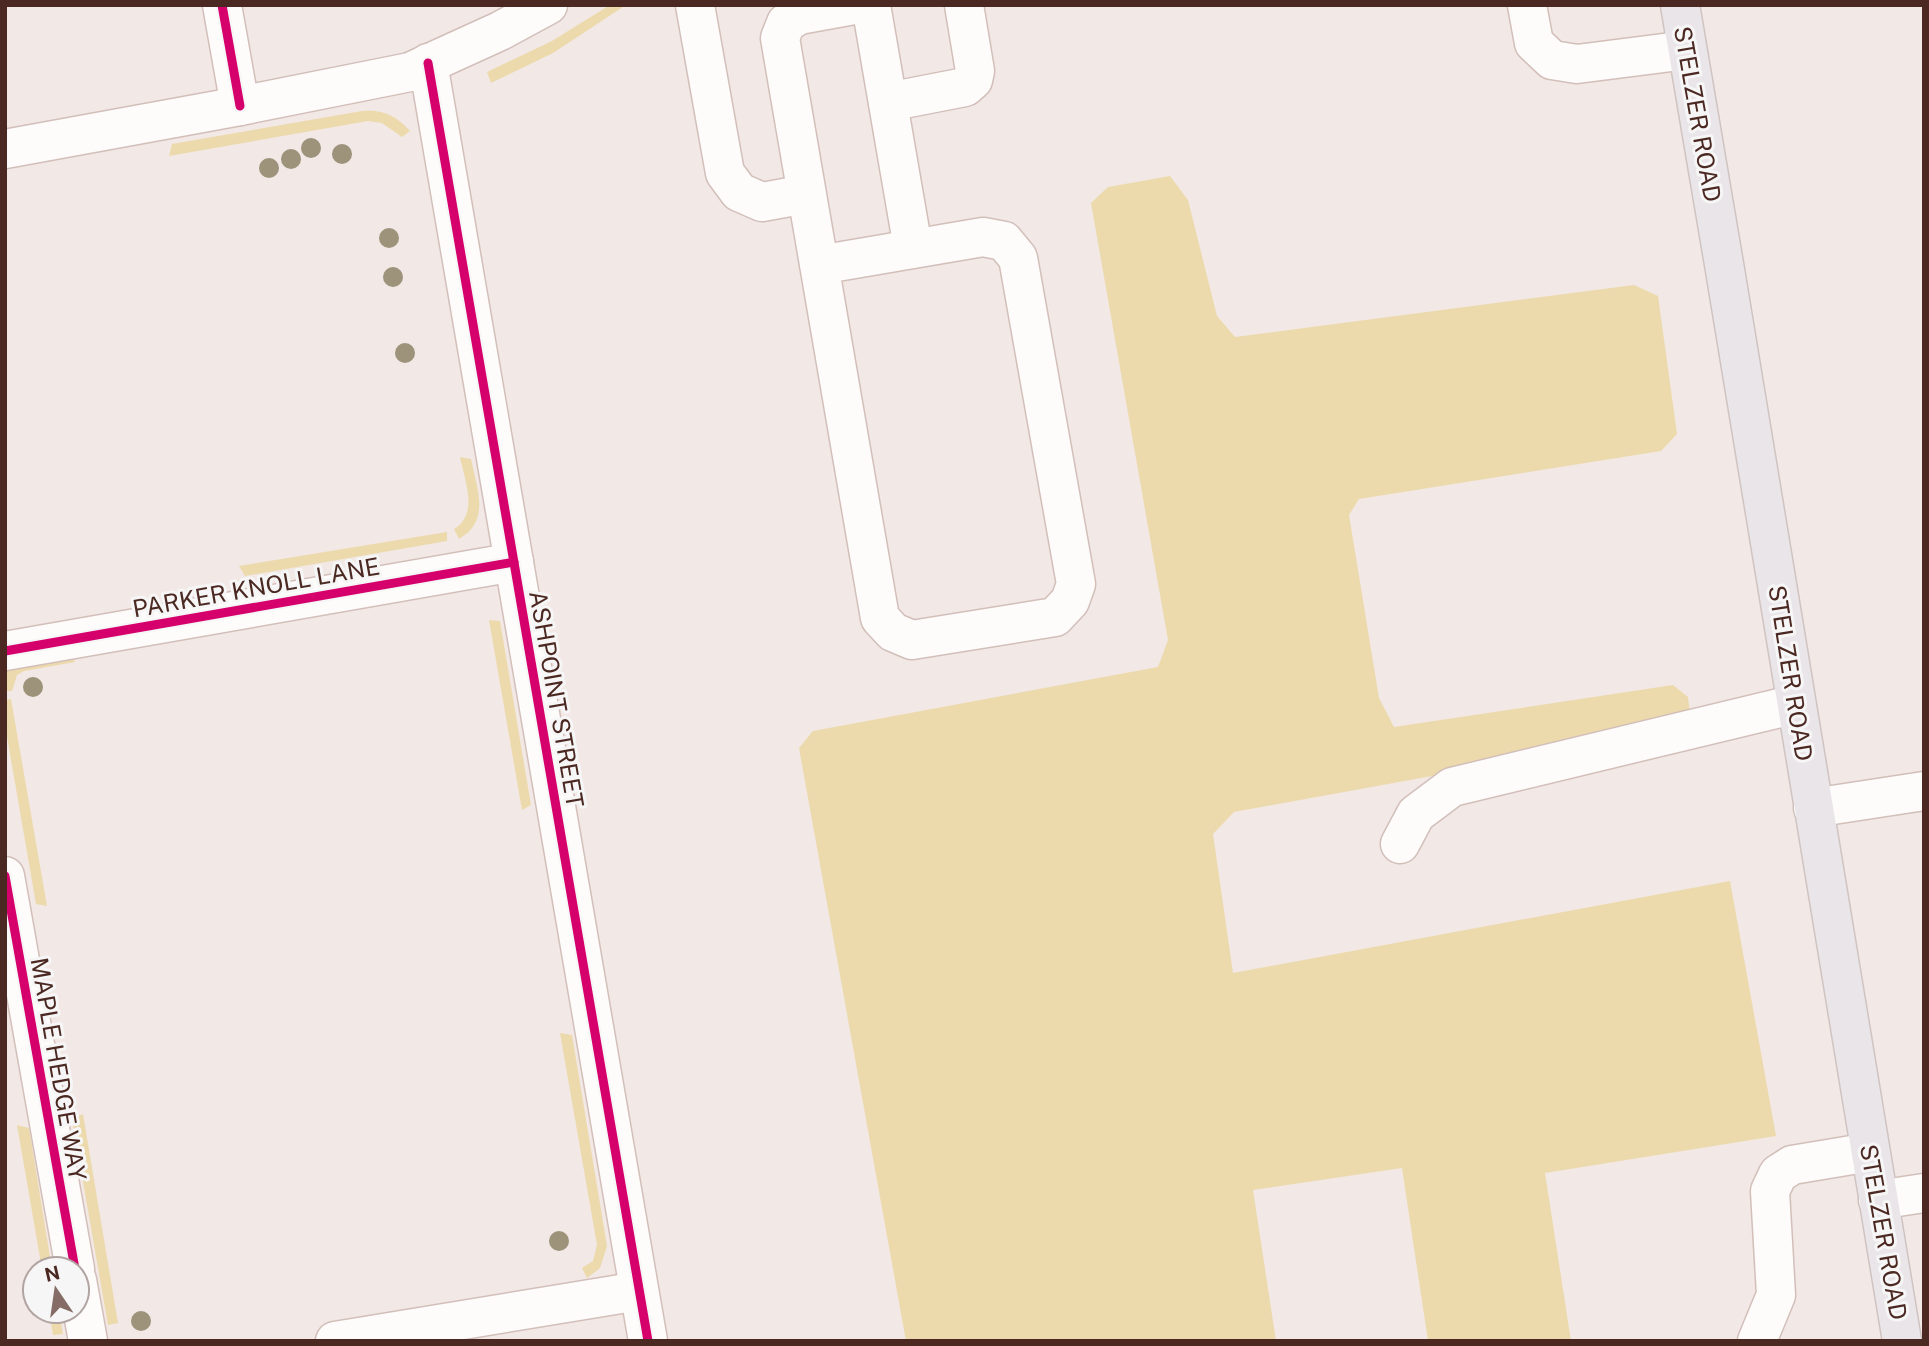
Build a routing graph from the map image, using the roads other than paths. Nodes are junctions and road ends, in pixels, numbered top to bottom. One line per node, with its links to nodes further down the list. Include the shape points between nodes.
1 (222, 5): 12 (street)
2 (548, 5): 10 (street)
3 (695, 5): 14 (street, via 725,173 739,192 762,202)
4 (854, 5): 14 (street, via 799,15 786,23 780,38)
5 (871, 5): 11 (street)
6 (964, 5): 11 (street, via 973,80 965,87)
7 (1527, 5): 9 (street, via 1534,43 1552,60 1577,64)
8 (1679, 5): 9 (main road, STELZER ROAD)
9 (1687, 50): 19 (main road, STELZER ROAD)
10 (428, 64): 12 (street, via 410,72); 17 (street, ASHPOINT STREET)
11 (888, 102): 15 (street)
12 (240, 106): 13 (street)
13 (5, 149)
14 (806, 194): 16 (street)
15 (913, 248): 16 (street); 16 (street, via 983,237 1004,241 1018,258 1076,584 1070,601 1055,617 912,640 893,632 880,618)
16 (820, 265)
17 (514, 562): 18 (street, PARKER KNOLL LANE); 28 (street, ASHPOINT STREET)
18 (5, 651)
19 (1796, 704): 21 (main road, STELZER ROAD); 22 (street, via 1452,787 1416,814)
20 (1924, 791): 21 (street)
21 (1813, 808): 24 (main road, STELZER ROAD)
22 (1400, 844)
23 (5, 876): 27 (street, MAPLE HEDGE WAY)
24 (1870, 1152): 26 (main road, STELZER ROAD); 31 (street, via 1792,1165 1778,1174 1770,1191 1776,1295)
25 (1924, 1193): 26 (street)
26 (1878, 1200): 32 (main road, STELZER ROAD)
27 (73, 1255)
28 (639, 1291): 29 (street); 30 (street, ASHPOINT STREET)
29 (335, 1341)
30 (648, 1341)
31 (1757, 1341)
32 (1902, 1341)

